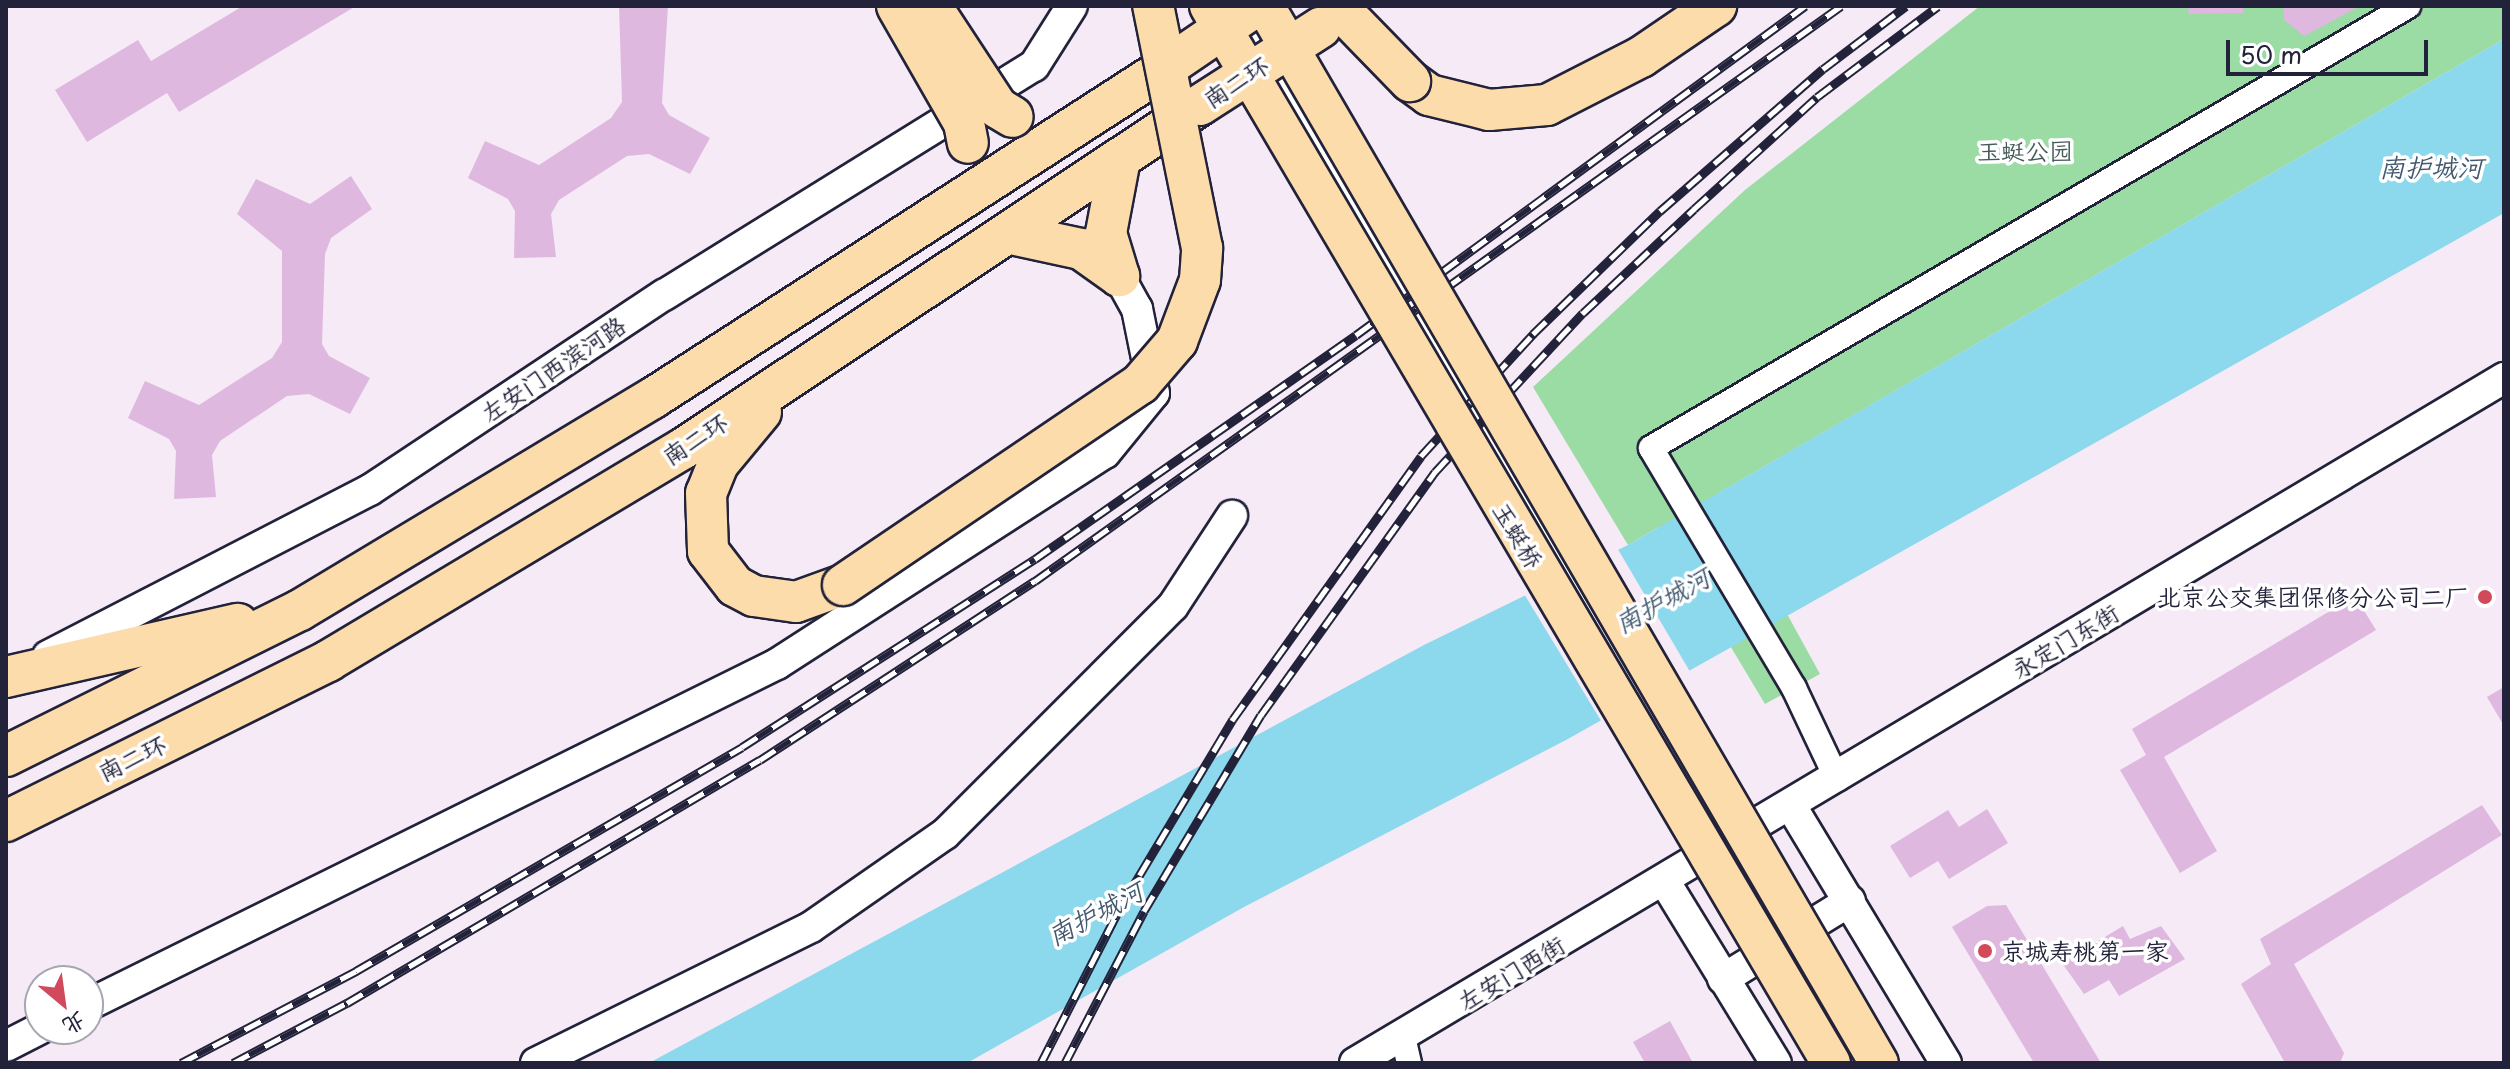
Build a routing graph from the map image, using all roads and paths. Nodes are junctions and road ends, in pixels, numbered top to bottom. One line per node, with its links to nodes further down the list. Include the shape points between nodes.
1 (897, 6): 15 (highway, bridge, via 964,123 968,143)
2 (931, 6): 13 (highway, bridge, via 998,108 1045,128)
3 (1153, 6): 18 (highway, bridge, via 1202,248 1200,280 1177,341 1140,384 843,585 796,602 754,596 721,571 703,534 706,493 718,464)
4 (1209, 6): 38 (main road, 玉蜓桥, bridge)
5 (1236, 6): 27 (street)
6 (1256, 6): 13 (highway, bridge)
7 (1265, 6): 39 (main road, 玉蜓桥, bridge)
8 (1355, 6): 12 (highway, 南二环)
9 (1716, 6): 12 (highway, bridge, via 1617,71 1547,105 1489,110 1458,105 1410,81)
10 (2408, 6): 24 (street, via 1651,448 1794,688)
11 (1070, 12): 22 (street, 左安门西滨河路, via 1034,66 664,295 370,490 191,588)
12 (1328, 17): 14 (highway, 南二环, bridge)
13 (1076, 127): 15 (highway)
14 (1120, 159): 16 (highway, 南二环); 17 (highway, via 1106,233)
15 (951, 208): 21 (highway, via 653,398)
16 (1011, 234): 17 (highway, via 1081,249); 18 (highway, 南二环)
17 (1119, 276): 31 (street, via 1137,309 1154,393 1105,453 777,664)
18 (789, 378): 26 (highway, 南二环, via 328,661)
19 (2504, 378): 24 (street, 永定门东街)
20 (1232, 516): 35 (street, via 1173,606 945,834 788,940)
21 (300, 610): 22 (highway); 23 (highway)
22 (6, 676)
23 (6, 756)
24 (1837, 779): 25 (street, 永定门东街)
25 (1791, 806): 27 (street, 永定门东街); 29 (street)
26 (6, 821)
27 (1726, 845): 28 (street, 左安门西街)
28 (1665, 882): 30 (street); 34 (street, 左安门西街)
29 (1850, 901): 30 (street); 40 (street)
30 (1723, 979): 37 (street)
31 (104, 997)
32 (24, 1037): 33 (street)
33 (6, 1046)
34 (1406, 1050): 36 (street, 左安门西街)
35 (536, 1063)
36 (1355, 1063)
37 (1776, 1063)
38 (1831, 1063)
39 (1879, 1063)
40 (1946, 1063)

